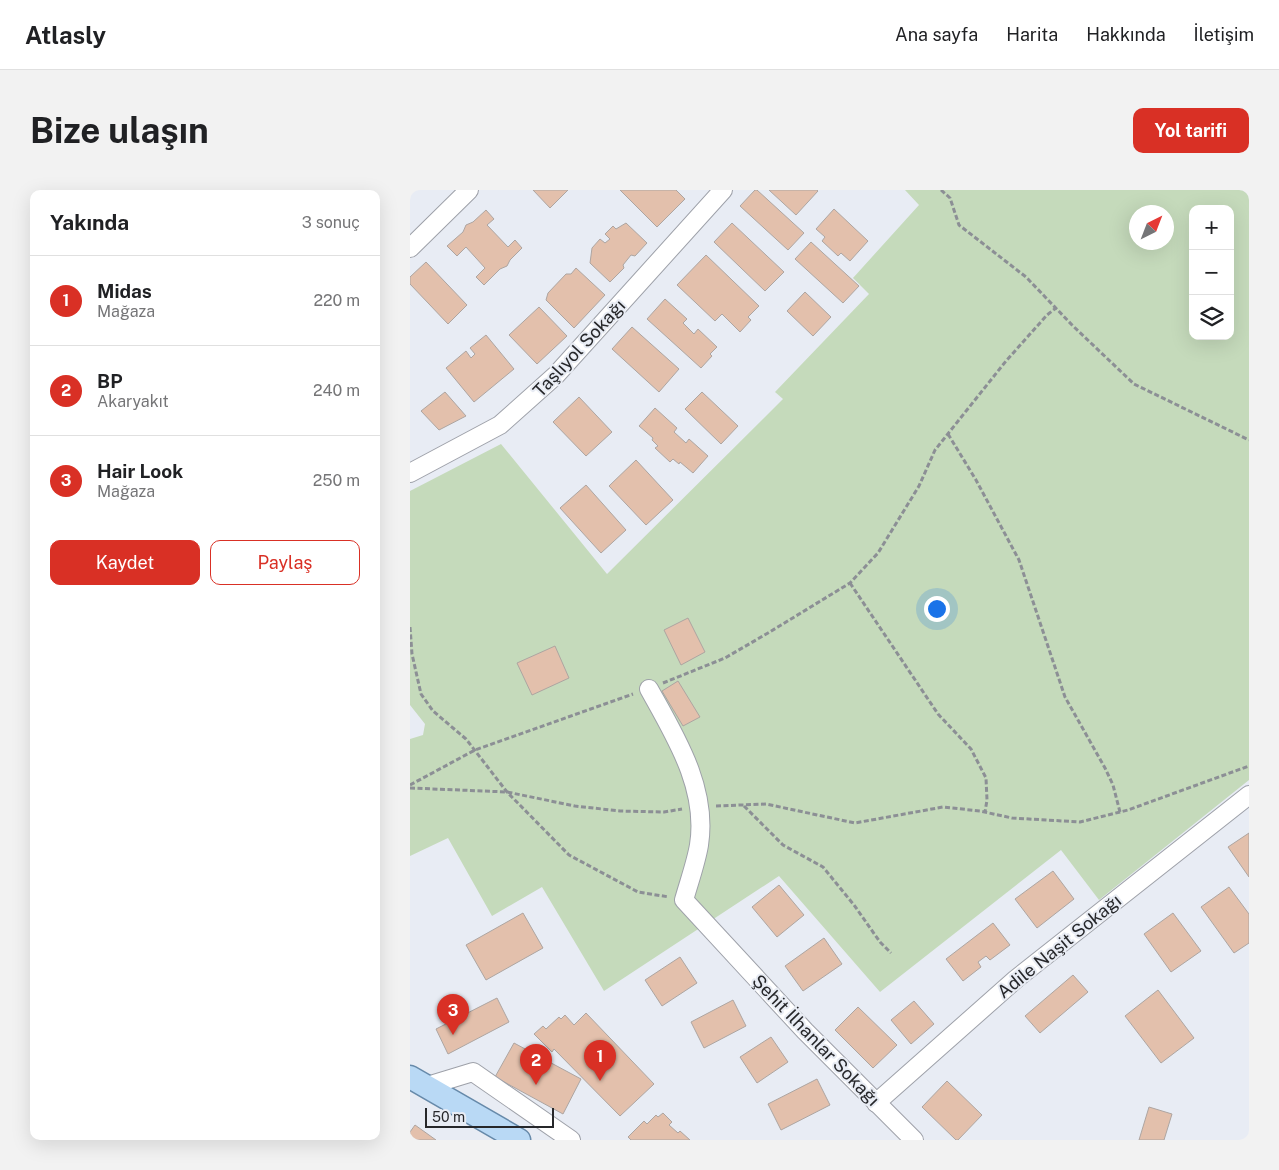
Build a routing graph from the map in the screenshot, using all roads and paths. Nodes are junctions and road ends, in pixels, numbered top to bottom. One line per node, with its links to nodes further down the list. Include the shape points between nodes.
1 (469, 190): 4 (street)
2 (722, 190): 8 (street, Taşlıyol Sokağı, via 569,362 528,401 500,425)
3 (941, 190): 5 (path, via 950,198 959,225 1026,276)
4 (410, 248)
5 (1056, 308): 6 (path, via 1006,361); 7 (path, via 1134,384)
6 (948, 434): 9 (path, via 935,450 919,486 878,553); 20 (path, via 1019,560 1065,697 1105,768)
7 (1249, 440)
8 (410, 473)
9 (850, 583): 11 (path, via 725,658); 19 (path, via 938,714 971,748 986,778)
10 (410, 627): 12 (path, via 421,694 433,711)
11 (648, 689): 12 (path); 18 (street, via 683,750)
12 (475, 750): 14 (path); 15 (path)
13 (1249, 766): 20 (path)
14 (410, 786): 15 (path)
15 (507, 792): 18 (path, via 620,812 664,812); 21 (path, via 569,855 638,892)
16 (1249, 795): 24 (street, Adile Naşit Sokağı, via 1016,979)
17 (744, 805): 18 (path); 19 (path, via 766,804 854,824 943,807); 22 (path, via 783,845 823,867)
18 (700, 807): 21 (street, via 699,845)
19 (985, 812): 20 (path, via 1012,818 1080,822)
20 (1120, 812)
21 (684, 900): 24 (street, Şehit İlhanlar Sokağı)
22 (891, 953)
23 (419, 1081): 25 (main road); 26 (street, via 473,1072)
24 (876, 1103): 27 (street, Şehit İlhanlar Sokağı)
25 (520, 1140)
26 (571, 1140)
27 (914, 1140)

